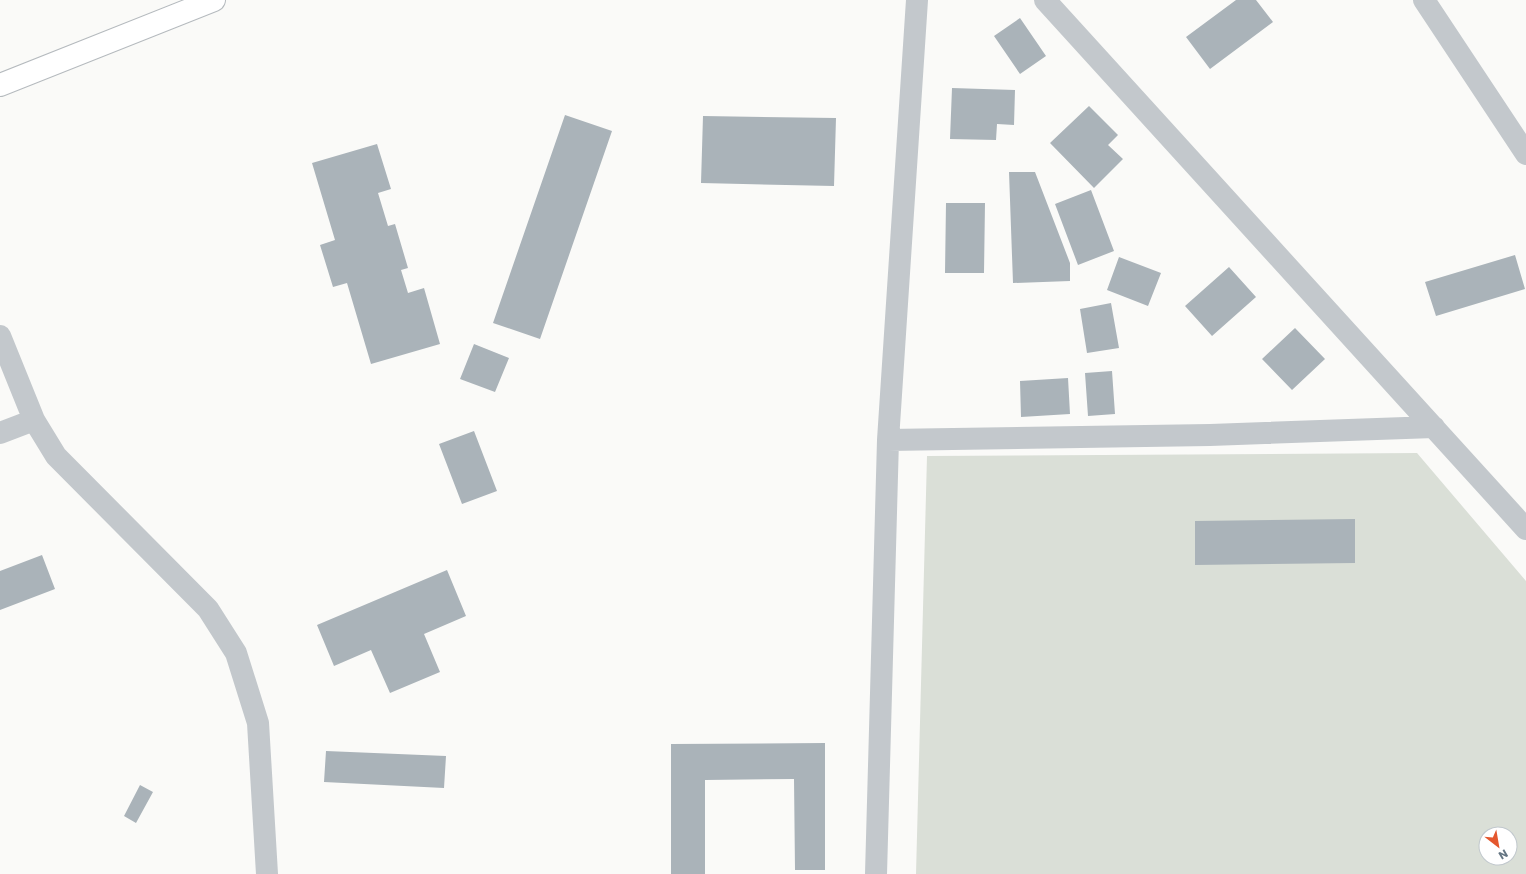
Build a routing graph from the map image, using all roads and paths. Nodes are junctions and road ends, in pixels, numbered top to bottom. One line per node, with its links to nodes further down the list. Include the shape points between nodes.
1 (214, 0): 5 (main road)
2 (917, 0): 12 (street)
3 (1045, 0): 10 (street)
4 (1424, 0): 7 (street)
5 (190, 4): 6 (main road)
6 (0, 85)
7 (1526, 154)
8 (0, 336): 9 (street)
9 (34, 420): 11 (street); 14 (street, via 56,456 208,609 236,653 258,724)
10 (1434, 427): 12 (street, via 1202,435); 13 (street)
11 (0, 433)
12 (888, 440): 15 (street)
13 (1526, 529)
14 (267, 874)
15 (876, 874)

